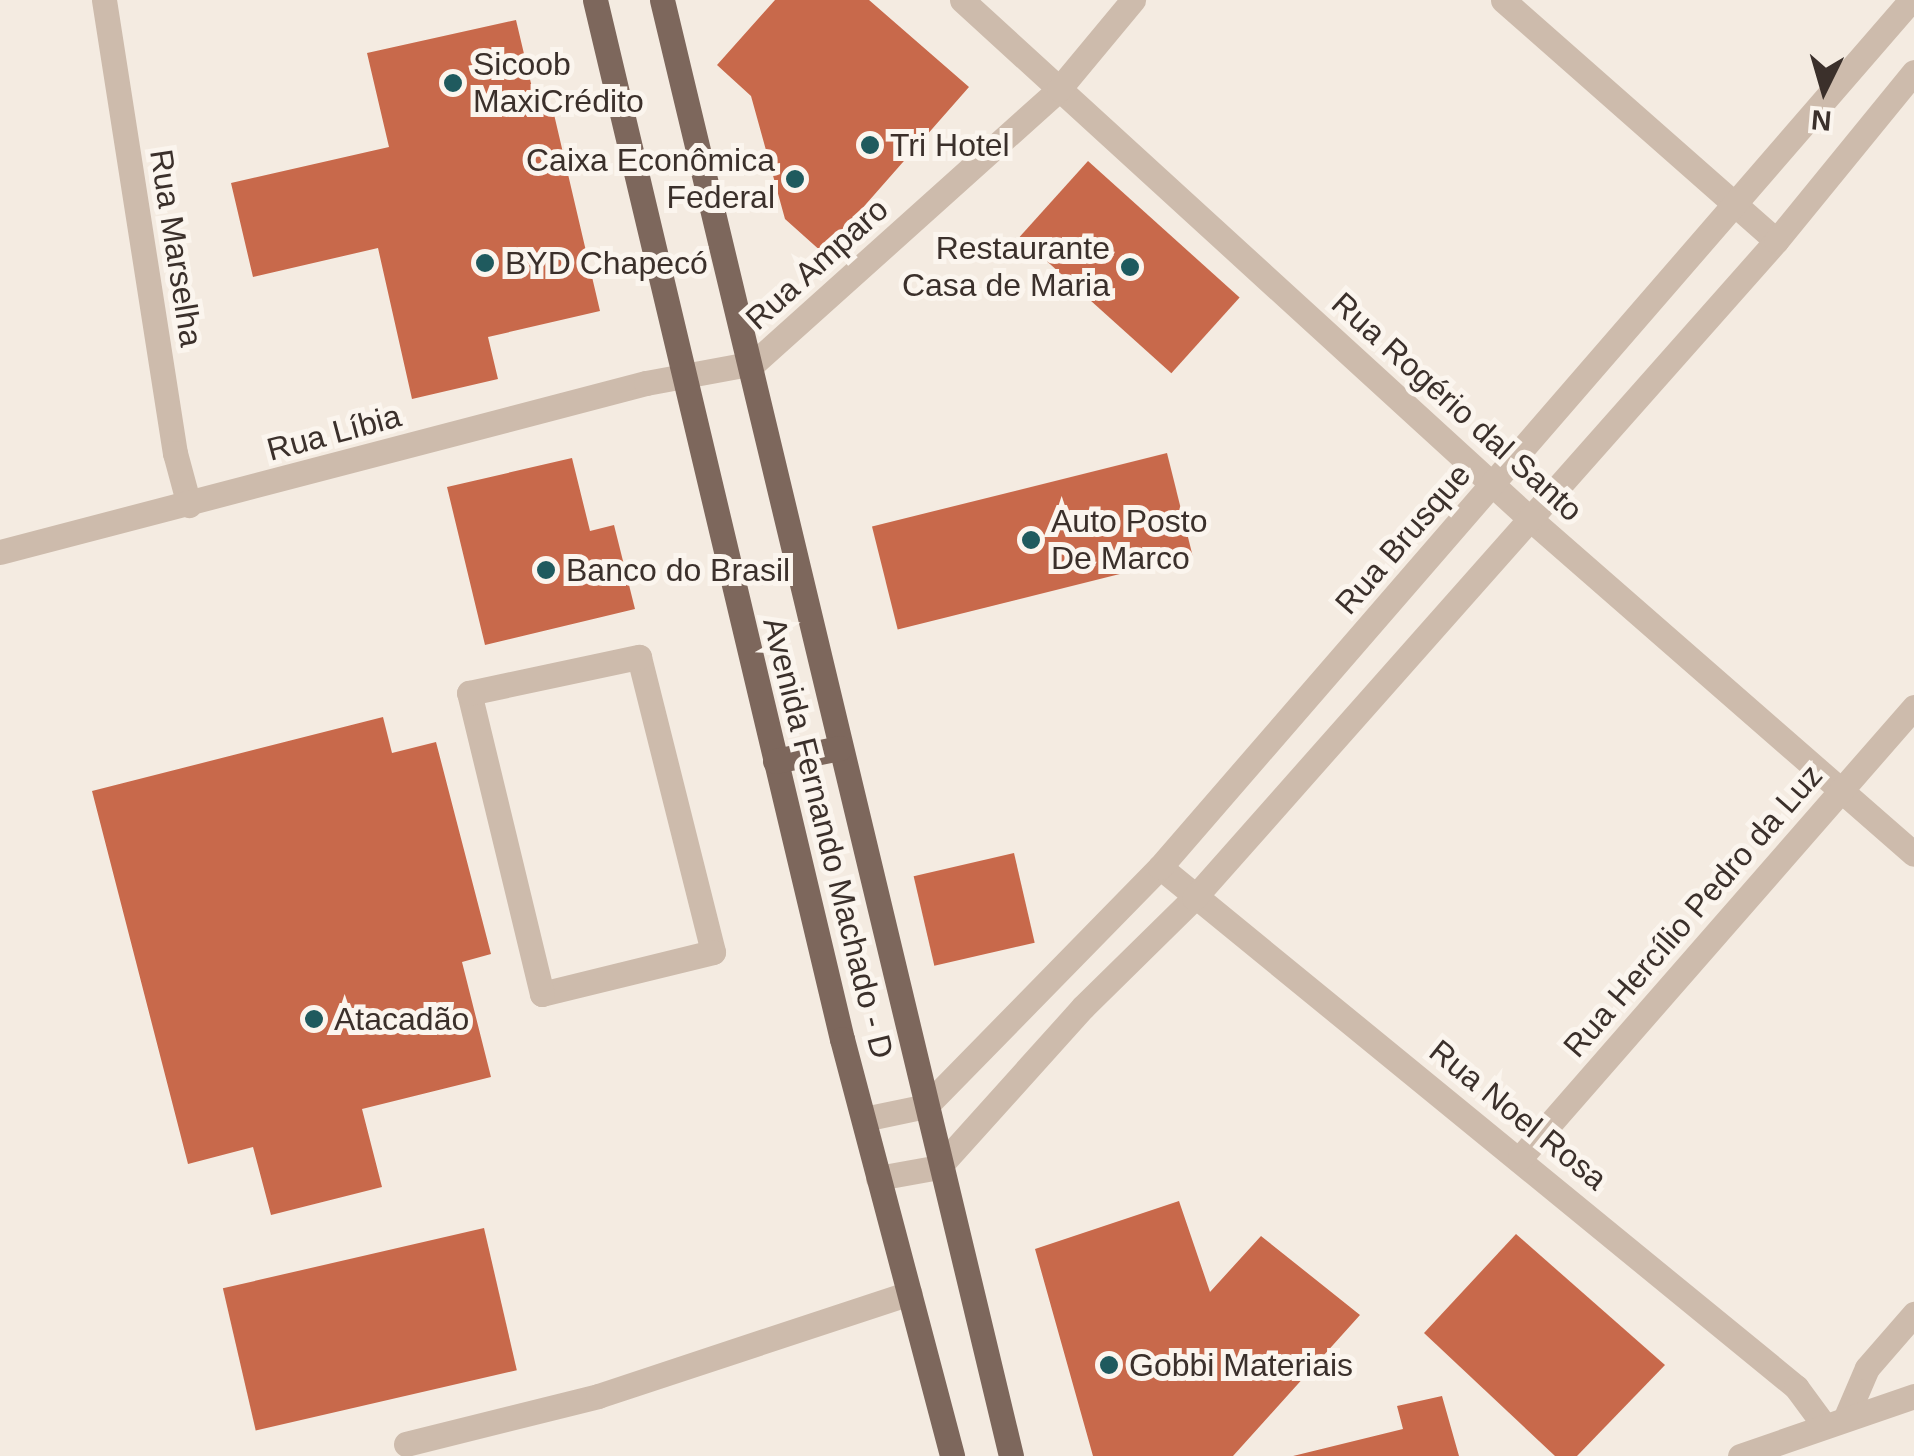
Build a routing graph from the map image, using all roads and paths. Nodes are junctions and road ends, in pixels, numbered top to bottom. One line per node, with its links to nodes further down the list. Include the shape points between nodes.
1 (104, 0): 15 (street, Rua Marselha)
2 (595, 0): 13 (main road, Avenida Fernando Machado - D)
3 (662, 0): 12 (main road, Avenida Fernando Machado - D)
4 (962, 0): 9 (street, Rua Rogério dal Santo)
5 (1133, 0): 9 (street, Rua Amparo)
6 (1503, 0): 10 (street)
7 (1911, 0): 10 (street, Rua Brusque)
8 (1914, 72): 11 (street)
9 (1060, 90): 12 (street, Rua Amparo); 14 (street, Rua Rogério dal Santo)
10 (1733, 202): 11 (street); 14 (street, Rua Brusque)
11 (1776, 240): 16 (street)
12 (754, 364): 13 (street, Rua Líbia); 20 (main road, Avenida Fernando Machado - D)
13 (685, 379): 15 (street, Rua Líbia, via 646,383); 21 (main road, Avenida Fernando Machado - D)
14 (1493, 485): 16 (street, Rua Rogério dal Santo); 24 (street, Rua Brusque)
15 (189, 505): 17 (street, Rua Líbia)
16 (1528, 517): 22 (street, Rua Rogério dal Santo); 25 (street)
17 (0, 552)
18 (1914, 707): 22 (street, Rua Hercílio Pedro da Luz)
19 (657, 728): 19 (street, via 713,952 542,994 469,694 639,657)
20 (840, 748): 21 (main road); 28 (main road, Avenida Fernando Machado - D)
21 (775, 761): 29 (main road, Avenida Fernando Machado - D)
22 (1842, 790): 23 (street, Rua Rogério dal Santo); 30 (street, Rua Hercílio Pedro da Luz)
23 (1914, 854)
24 (1160, 867): 25 (street, Rua Noel Rosa); 26 (street, Rua Brusque)
25 (1194, 898): 27 (street); 30 (street, Rua Noel Rosa)
26 (1068, 964): 27 (street); 28 (street, Rua Brusque)
27 (1098, 993): 31 (street)
28 (926, 1106): 29 (street); 31 (main road, Avenida Fernando Machado - D)
29 (864, 1120): 32 (main road, Avenida Fernando Machado - D)
30 (1520, 1158): 36 (street, Rua Noel Rosa)
31 (939, 1166): 32 (street); 39 (main road, Avenida Fernando Machado - D)
32 (878, 1178): 33 (main road, Avenida Fernando Machado - D)
33 (909, 1294): 37 (street, via 598,1396); 38 (main road, Avenida Fernando Machado - D)
34 (1914, 1314): 36 (street, via 1867,1368)
35 (1914, 1396): 36 (street)
36 (1835, 1421): 40 (street)
37 (406, 1444)
38 (952, 1456)
39 (1011, 1456)
40 (1740, 1456)

